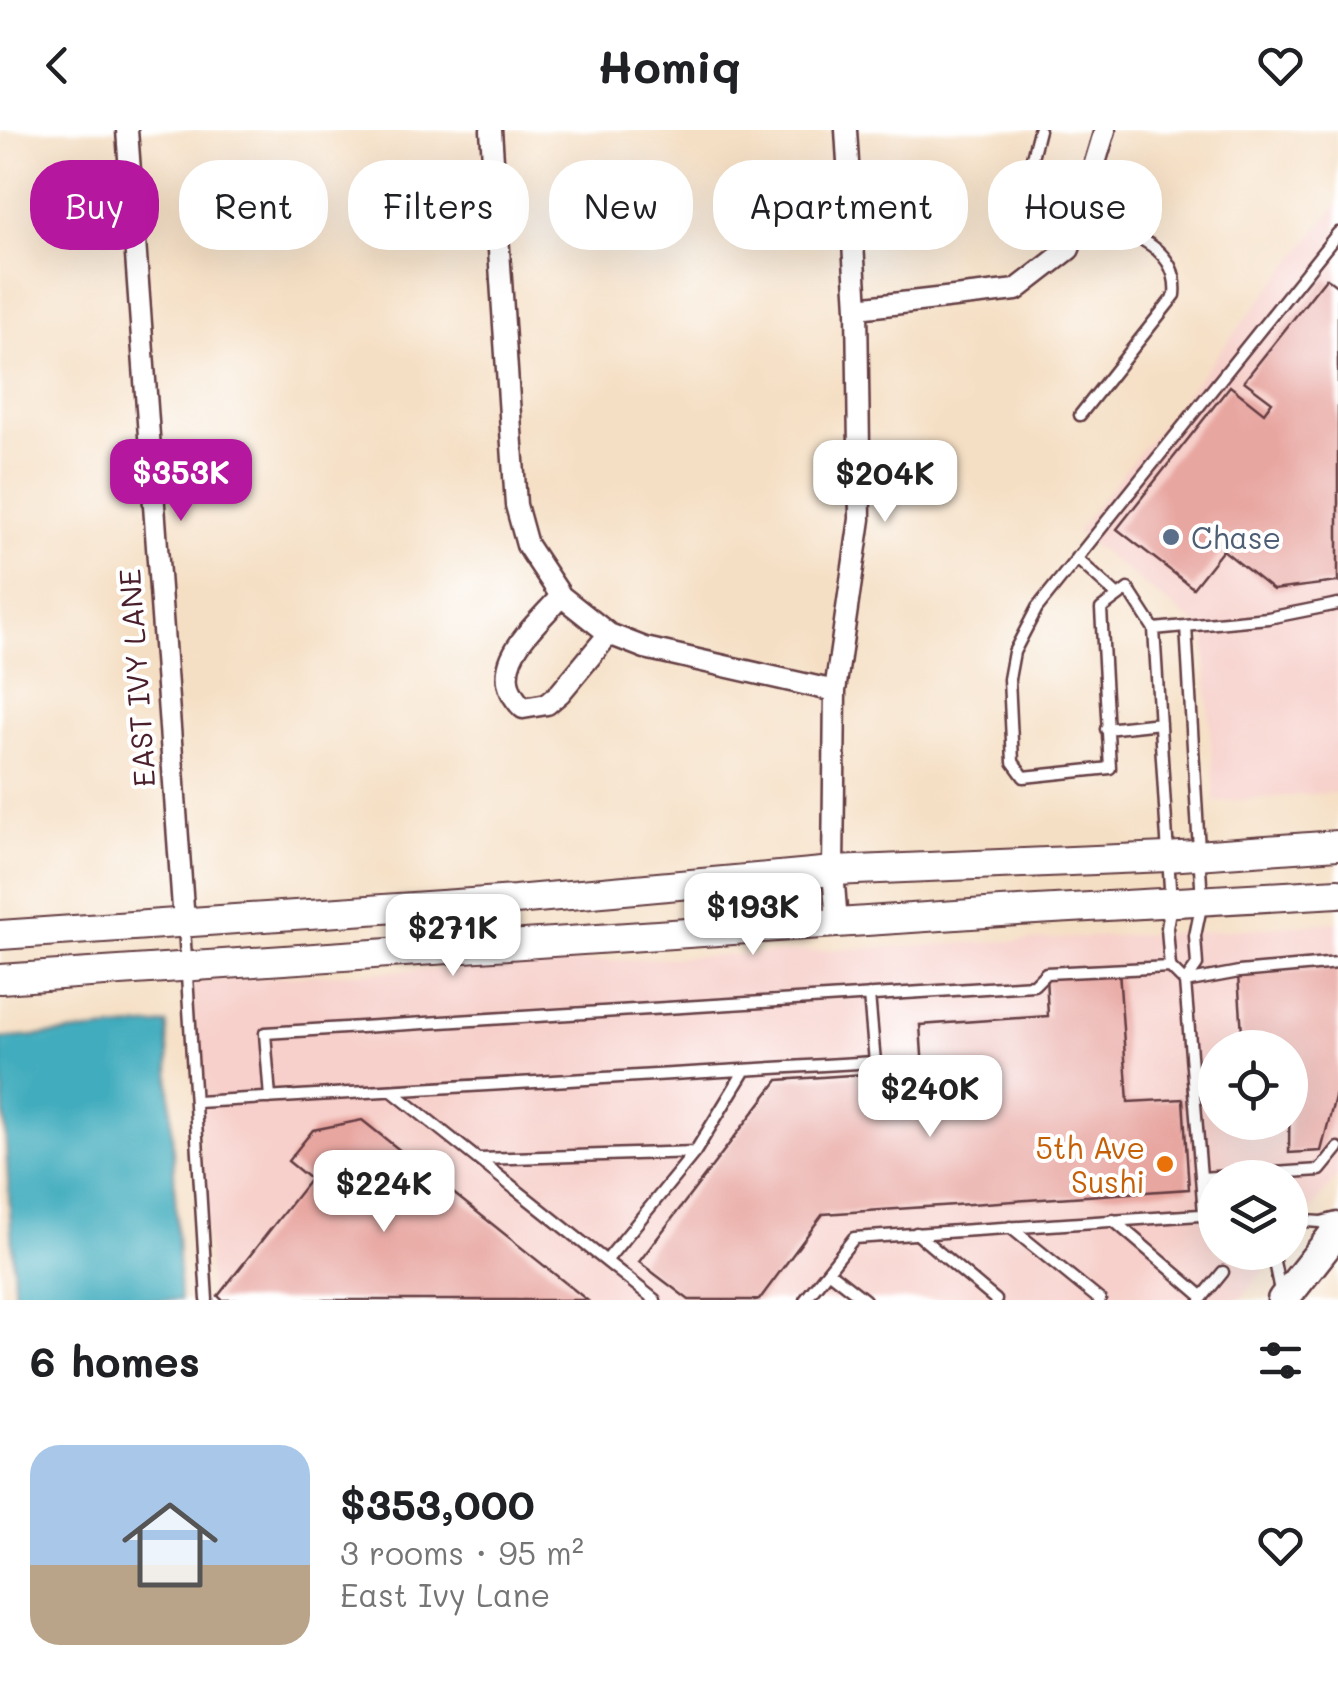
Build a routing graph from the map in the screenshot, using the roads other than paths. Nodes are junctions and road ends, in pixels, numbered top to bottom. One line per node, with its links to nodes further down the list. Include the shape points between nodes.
1 (127, 130): 30 (street, EAST IVY LANE)
2 (492, 130): 14 (street, via 516,505 527,546)
3 (846, 130): 11 (street)
4 (1039, 130): 6 (lane)
5 (1105, 130): 7 (street)
6 (1031, 160)
7 (1096, 160)
8 (1338, 233): 13 (lane)
9 (1068, 250): 11 (street, via 1016,290)
10 (1155, 250): 12 (lane, via 1177,278 1175,296)
11 (857, 308): 20 (street, via 860,519)
12 (1080, 415)
13 (1076, 558): 15 (lane); 22 (lane, via 1037,608 1014,652 1013,762 1024,778 1110,768)
14 (561, 596): 19 (street); 19 (street, via 510,656 510,695 523,708 547,704 560,693)
15 (1118, 596): 18 (lane, via 1128,589); 22 (lane, via 1100,610)
16 (1338, 604): 17 (lane)
17 (1186, 626): 18 (lane); 24 (lane)
18 (1154, 630): 21 (lane)
19 (609, 634): 20 (street)
20 (835, 691): 26 (street)
21 (1160, 724): 22 (lane); 25 (lane)
22 (1106, 729)
23 (1338, 845): 24 (main road)
24 (1198, 854): 25 (main road); 28 (lane)
25 (1167, 857): 26 (main road); 29 (lane)
26 (832, 871): 30 (main road); 31 (street)
27 (1338, 893): 28 (main road)
28 (1202, 902): 29 (main road); 37 (lane, via 1196,964)
29 (1171, 904): 31 (main road); 35 (lane)
30 (184, 922): 32 (main road); 34 (lane)
31 (837, 923): 34 (main road)
32 (0, 935)
33 (1338, 963): 37 (lane)
34 (187, 967): 36 (main road); 42 (lane)
35 (1170, 967): 37 (lane); 38 (lane, via 1046,973 1034,985)
36 (0, 979)
37 (1185, 982): 46 (lane)
38 (870, 995): 39 (lane, via 875,1062); 41 (lane, via 265,1033)
39 (744, 1070): 40 (lane); 44 (lane)
40 (392, 1091): 41 (lane); 45 (lane)
41 (270, 1098): 42 (lane)
42 (197, 1102): 60 (lane)
43 (1338, 1148): 47 (lane, via 1320,1170)
44 (696, 1152): 45 (lane); 55 (lane)
45 (478, 1160): 55 (lane)
46 (1200, 1160)
47 (1308, 1171)
48 (1198, 1214): 50 (lane)
49 (1338, 1218): 51 (lane)
50 (1112, 1219): 52 (lane); 59 (lane)
51 (1308, 1221)
52 (1010, 1227): 54 (lane); 65 (lane)
53 (1338, 1230): 66 (main road)
54 (916, 1233): 57 (lane, via 854,1238); 64 (lane)
55 (606, 1261): 61 (lane)
56 (1276, 1270): 66 (lane)
57 (828, 1272): 62 (lane); 63 (lane)
58 (1223, 1272): 59 (lane)
59 (1202, 1298)
60 (207, 1300)
61 (655, 1300)
62 (805, 1300)
63 (865, 1300)
64 (996, 1300)
65 (1100, 1300)
66 (1282, 1300)

